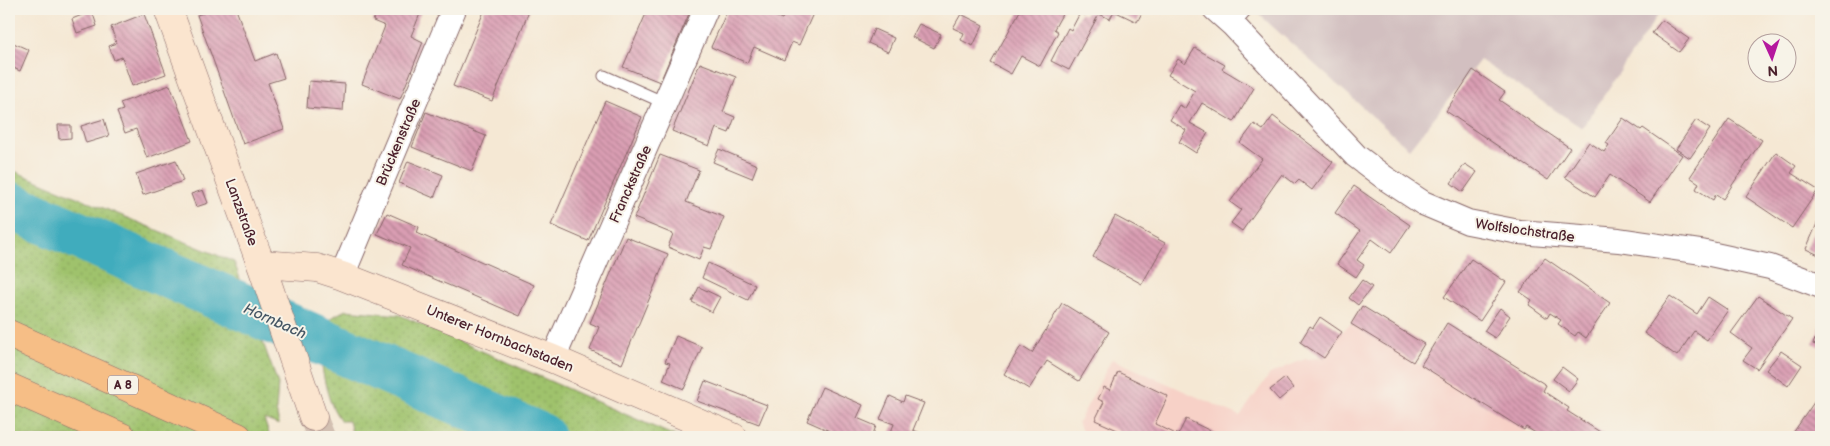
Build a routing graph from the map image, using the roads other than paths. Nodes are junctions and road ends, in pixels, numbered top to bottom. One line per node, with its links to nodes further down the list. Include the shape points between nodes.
1 (168, 9): 8 (street, Lanzstraße)
2 (454, 9): 9 (street, Brückenstraße)
3 (706, 9): 7 (street, Franckstraße)
4 (1215, 9): 5 (street, Wolfslochstraße)
5 (1240, 17): 10 (street, Wolfslochstraße, via 1356,156 1424,203 1468,222 1519,232 1618,240 1701,252 1770,267)
6 (604, 76): 7 (lane)
7 (665, 103): 12 (street, Franckstraße)
8 (262, 267): 9 (street, Unterer Hornbachstaden, via 317,268); 14 (street, Lanzstraße)
9 (342, 276): 12 (street, Unterer Hornbachstaden)
10 (1821, 286)
11 (9, 334): 16 (highway, A 8)
12 (553, 358): 17 (street, Unterer Hornbachstaden)
13 (9, 387): 15 (highway)
14 (308, 405)
15 (122, 437)
16 (238, 437)
17 (733, 437)

